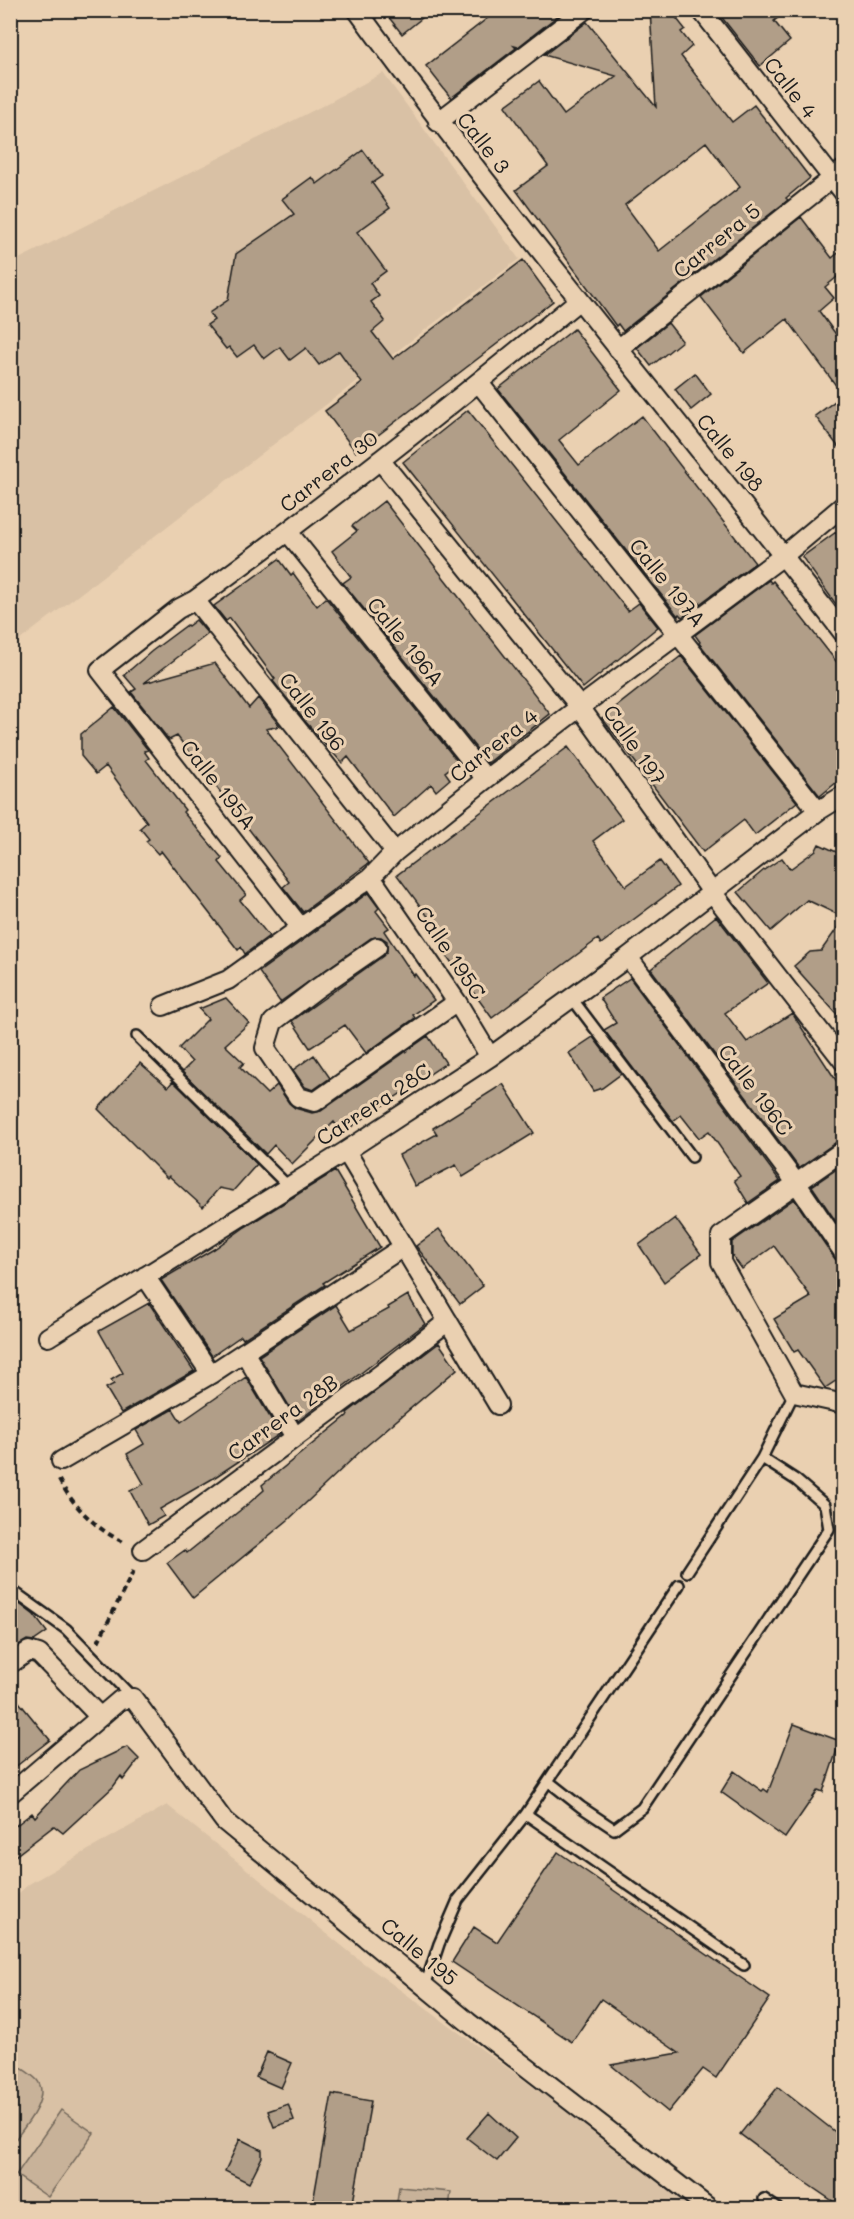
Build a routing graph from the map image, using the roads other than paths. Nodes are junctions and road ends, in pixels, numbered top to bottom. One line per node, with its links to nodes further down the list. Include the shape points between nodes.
1 (357, 10): 4 (street, Calle 3)
2 (584, 10): 4 (street)
3 (701, 10): 5 (street, Calle 4)
4 (438, 122): 7 (street, Calle 3)
5 (838, 174): 6 (street, Calle 4); 8 (street, Carrera 5)
6 (843, 193)
7 (578, 301): 8 (street, Calle 198); 9 (street, Carrera 30)
8 (618, 349): 13 (street, Calle 198)
9 (479, 383): 10 (street, Carrera 30); 15 (street, Calle 197A)
10 (380, 460): 12 (street, Carrera 30); 18 (street, Calle 197)
11 (843, 505): 13 (street, Carrera 4)
12 (288, 532): 14 (street, Carrera 30); 19 (street, Calle 196A)
13 (783, 556): 15 (street, Carrera 4); 16 (street, Calle 198)
14 (195, 600): 17 (street, Carrera 30); 22 (street, Calle 196)
15 (678, 634): 18 (street, Carrera 4); 21 (street, Calle 197A)
16 (843, 634)
17 (100, 670): 25 (street, Calle 195A)
18 (580, 707): 19 (street, Carrera 4); 24 (street, Calle 197)
19 (486, 779): 22 (street, Carrera 4)
20 (843, 795): 21 (street, Carrera 28C)
21 (818, 811): 24 (street, Carrera 28C)
22 (395, 852): 23 (street, Carrera 4)
23 (371, 877): 25 (street, Carrera 4); 29 (street, Calle 195C)
24 (712, 892): 27 (street, Carrera 28C); 33 (street, Calle 197)
25 (301, 928): 30 (street, Carrera 4, via 228,980)
26 (377, 947): 29 (street, via 273,1022 265,1048 298,1097 315,1102)
27 (628, 957): 28 (street, Carrera 28C); 37 (street, Calle 196C)
28 (572, 998): 32 (street, Carrera 28C); 36 (lane)
29 (457, 1002): 32 (street, Calle 195C)
30 (163, 1006)
31 (137, 1036): 38 (lane)
32 (490, 1057): 35 (street, Carrera 28C)
33 (843, 1062)
34 (843, 1150): 37 (street)
35 (346, 1151): 38 (street, Carrera 28C); 39 (street)
36 (692, 1156)
37 (797, 1184): 40 (street, Calle 196C); 46 (street, via 721,1236 721,1262)
38 (288, 1186): 41 (street, Carrera 28C)
39 (403, 1247): 42 (street); 44 (street)
40 (843, 1253)
41 (145, 1276): 43 (street, Carrera 28C); 45 (street)
42 (448, 1321): 48 (street); 49 (street, Carrera 28B)
43 (48, 1337)
44 (244, 1352): 45 (street); 49 (street)
45 (211, 1374): 51 (street)
46 (794, 1393): 47 (street); 50 (lane)
47 (843, 1404)
48 (498, 1405)
49 (296, 1437): 52 (street, Carrera 28B)
50 (762, 1458): 53 (lane); 59 (lane, via 825,1505 829,1529 642,1808 614,1829)
51 (61, 1461)
52 (143, 1550)
53 (687, 1572)
54 (679, 1585): 59 (lane)
55 (10, 1589): 57 (lane, Calle 195, via 66,1629)
56 (10, 1664): 58 (street, via 28,1651 39,1654)
57 (127, 1699): 58 (street); 63 (street, Calle 195, via 224,1821)
58 (100, 1717): 60 (street)
59 (548, 1781): 61 (lane)
60 (10, 1794)
61 (526, 1814): 62 (lane); 63 (lane, via 458,1900)
62 (744, 1965)
63 (425, 1986): 65 (street, Calle 195)
64 (764, 2199): 66 (lane)
65 (709, 2208)
66 (777, 2208)

